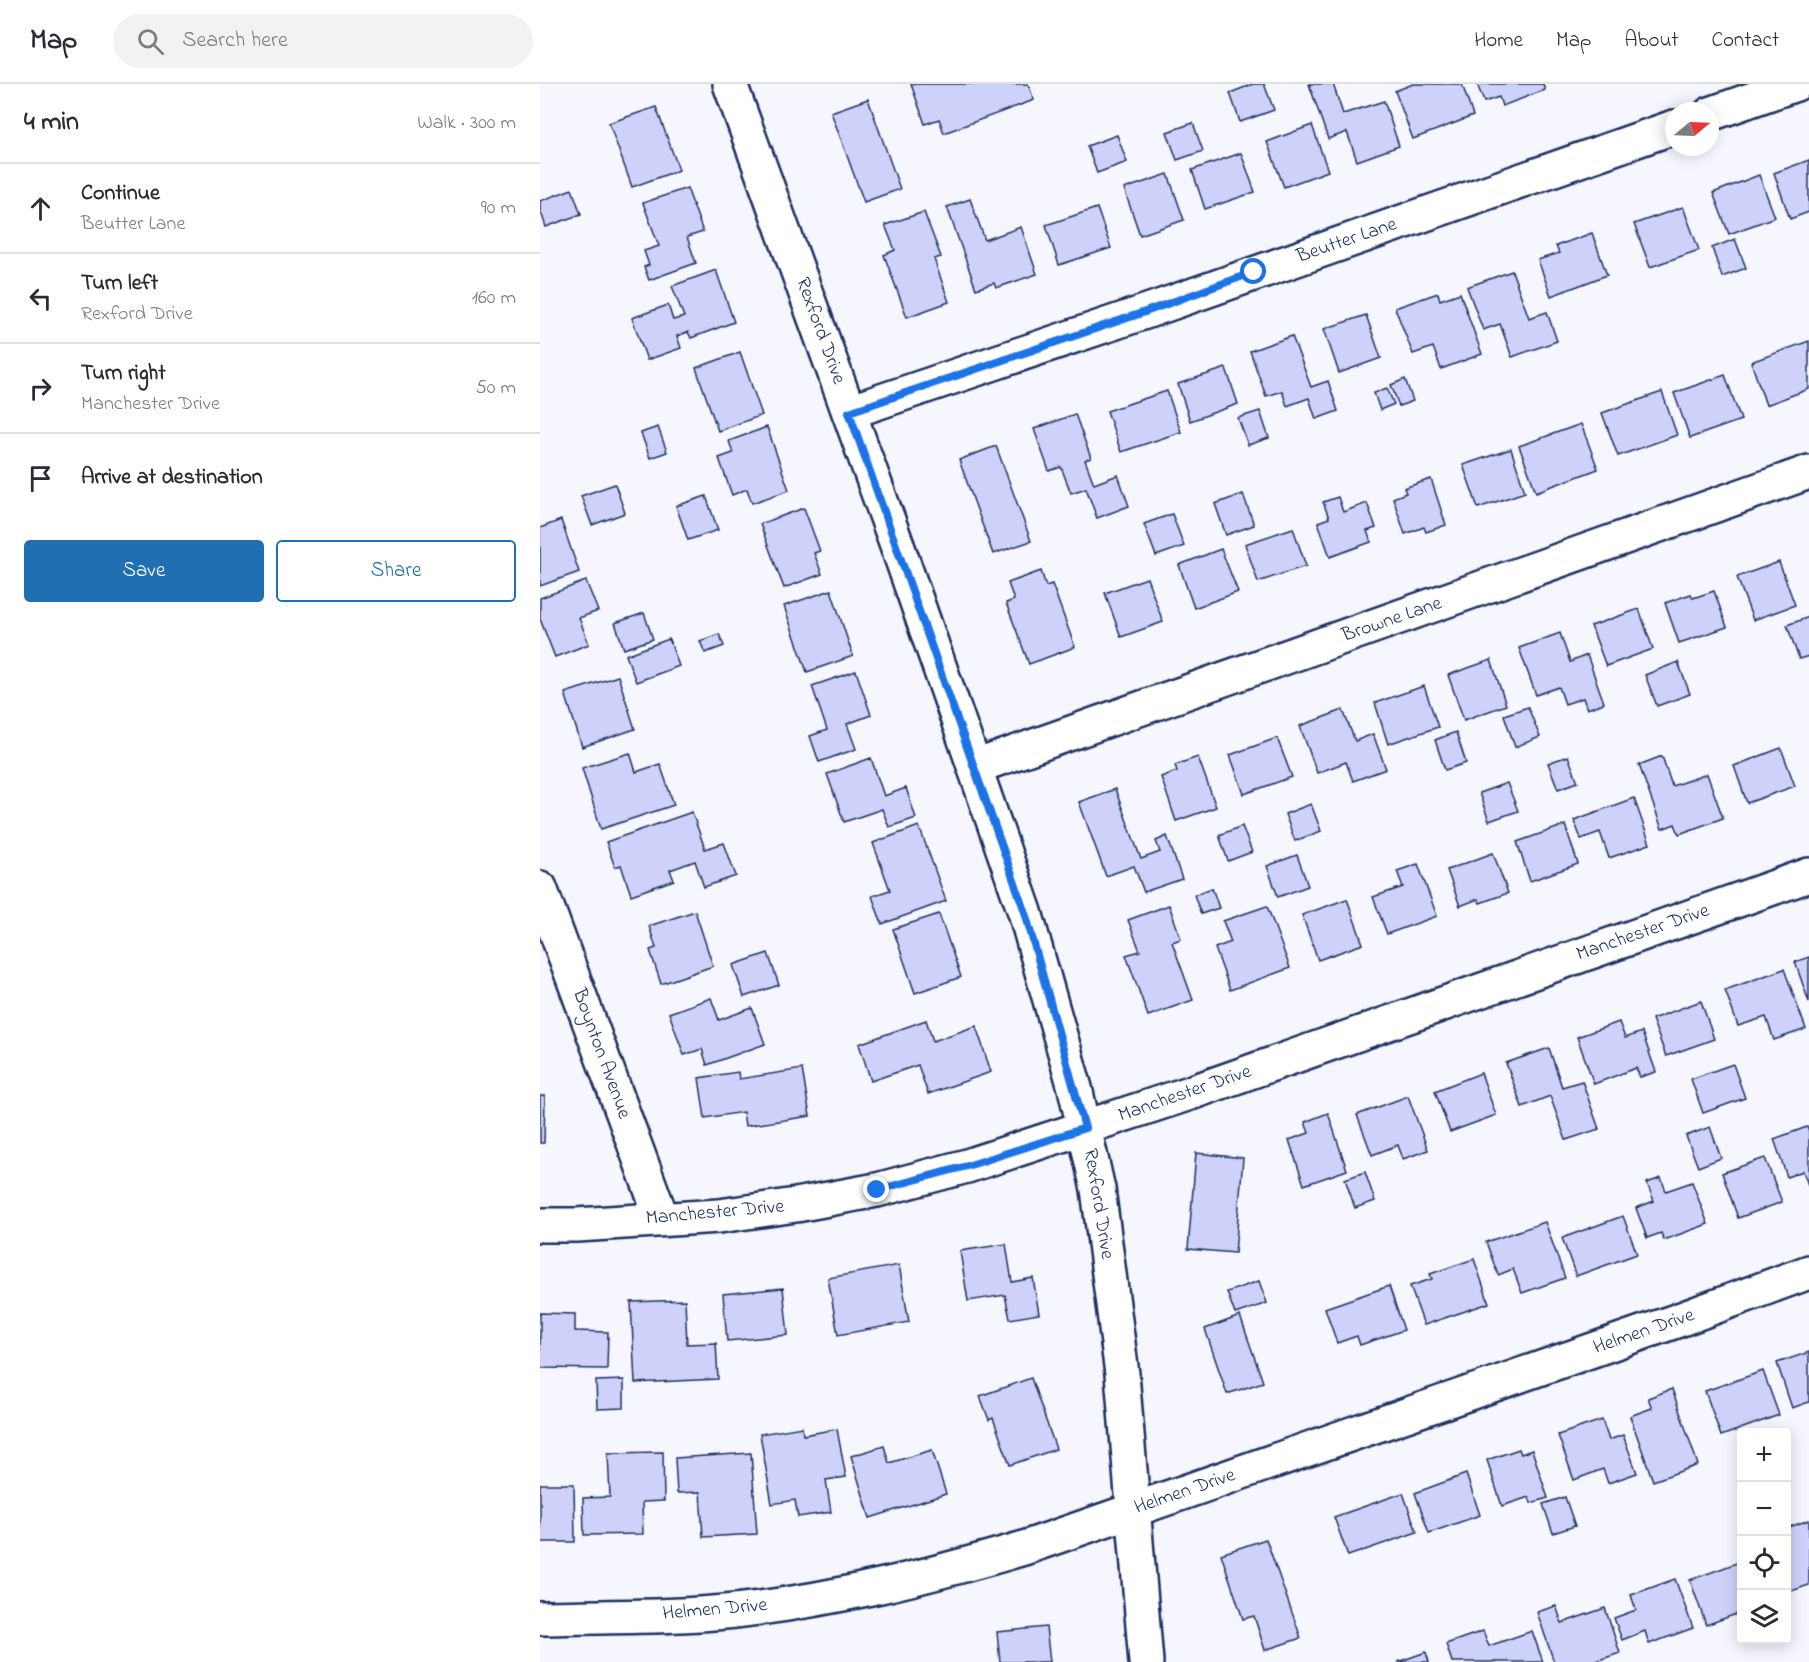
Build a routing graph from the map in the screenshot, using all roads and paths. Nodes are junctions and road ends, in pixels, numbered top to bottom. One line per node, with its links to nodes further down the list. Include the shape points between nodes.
1 (730, 84): 5 (street, Rexford Drive)
2 (1796, 84): 3 (street)
3 (1719, 111)
4 (1665, 130): 5 (street, Beutter Lane)
5 (849, 412): 7 (street, Rexford Drive)
6 (1809, 472): 7 (street, Browne Lane)
7 (975, 767): 10 (street, Rexford Drive, via 1025,912)
8 (1809, 875): 10 (street, Manchester Drive)
9 (540, 888): 11 (street, Boynton Avenue)
10 (1085, 1128): 11 (street, Manchester Drive, via 877,1190 752,1212); 14 (street, Rexford Drive, via 1098,1189 1120,1362)
11 (662, 1219): 12 (street, Manchester Drive)
12 (540, 1225)
13 (1809, 1272): 14 (street, Helmen Drive)
14 (1133, 1510): 15 (street, Helmen Drive, via 944,1571 802,1602 678,1615); 16 (street, Rexford Drive)
15 (540, 1617)
16 (1146, 1662)

